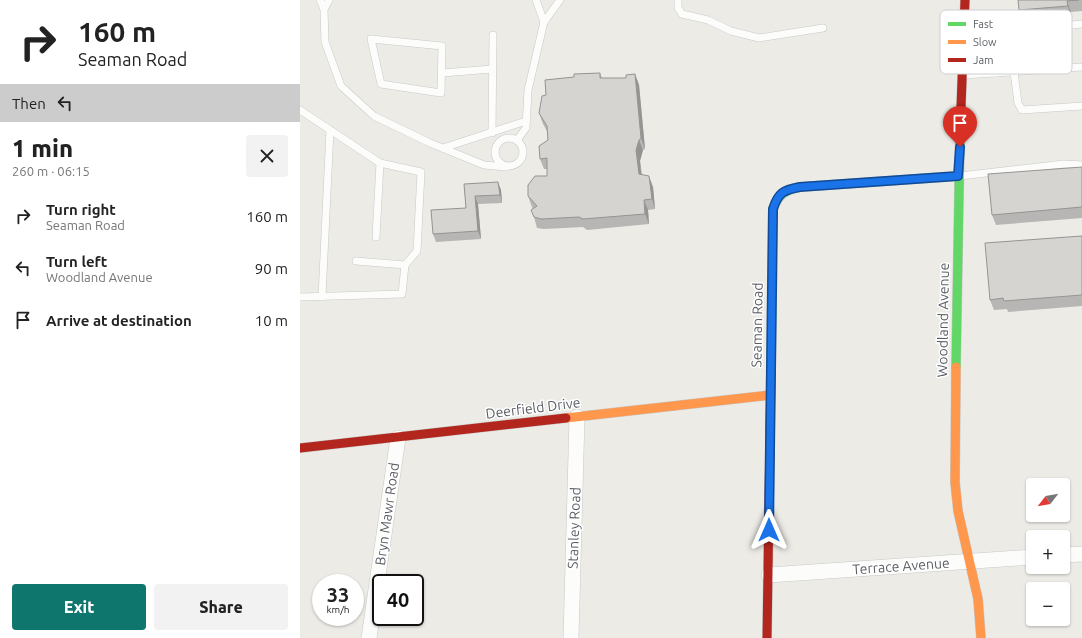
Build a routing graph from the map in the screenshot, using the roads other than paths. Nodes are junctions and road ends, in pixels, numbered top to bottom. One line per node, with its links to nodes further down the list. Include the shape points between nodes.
1 (320, 0): 7 (lane)
2 (329, 0): 7 (lane)
3 (536, 0): 9 (lane)
4 (560, 0): 9 (lane)
5 (678, 0): 12 (lane, via 678,8 682,14 708,20 731,31 759,38)
6 (965, 0): 8 (street, Woodland Avenue)
7 (324, 9): 27 (lane, via 325,42 341,86 374,116)
8 (965, 10)
9 (544, 22): 23 (lane, via 528,90)
10 (1082, 24): 11 (lane)
11 (1072, 25)
12 (823, 28)
13 (492, 35): 16 (lane)
14 (1082, 67): 15 (lane)
15 (1072, 68)
16 (492, 69): 17 (lane); 25 (lane)
17 (442, 73): 17 (lane, via 442,46 371,39 381,84 441,93)
18 (979, 74): 20 (lane)
19 (1014, 74): 21 (lane, via 1018,103 1022,110)
20 (963, 75): 31 (street, Woodland Avenue)
21 (1082, 106)
22 (300, 110): 24 (lane)
23 (526, 121): 25 (lane); 26 (lane, via 526,128)
24 (330, 130): 28 (lane); 35 (lane)
25 (492, 133): 27 (lane)
26 (517, 140): 30 (lane, via 524,148 523,158 516,166); 30 (lane, via 507,138 498,142 494,152 498,162)
27 (443, 148): 30 (lane, via 484,165)
28 (380, 163): 32 (lane); 34 (lane, via 421,172 417,251)
29 (1082, 165): 31 (lane, via 1064,164)
30 (506, 167)
31 (958, 176): 37 (street, Seaman Road, via 800,187 788,189 777,196 773,209); 44 (street, Woodland Avenue, via 955,482 958,511)
32 (376, 237)
33 (356, 261): 34 (lane)
34 (405, 265): 35 (lane, via 402,294)
35 (322, 296): 36 (lane)
36 (300, 297)
37 (770, 395): 38 (street, Deerfield Drive); 45 (street, Seaman Road)
38 (577, 417): 39 (street, Deerfield Drive); 47 (street, Stanley Road)
39 (398, 438): 40 (street, Deerfield Drive); 46 (street, Bryn Mawr Road)
40 (300, 448)
41 (1082, 554): 42 (street)
42 (1070, 555)
43 (1026, 558): 44 (street, Terrace Avenue)
44 (970, 562): 45 (street, Terrace Avenue); 49 (street, Woodland Avenue, via 978,599)
45 (769, 575): 48 (street, Seaman Road)
46 (369, 638)
47 (571, 638)
48 (767, 638)
49 (980, 638)

